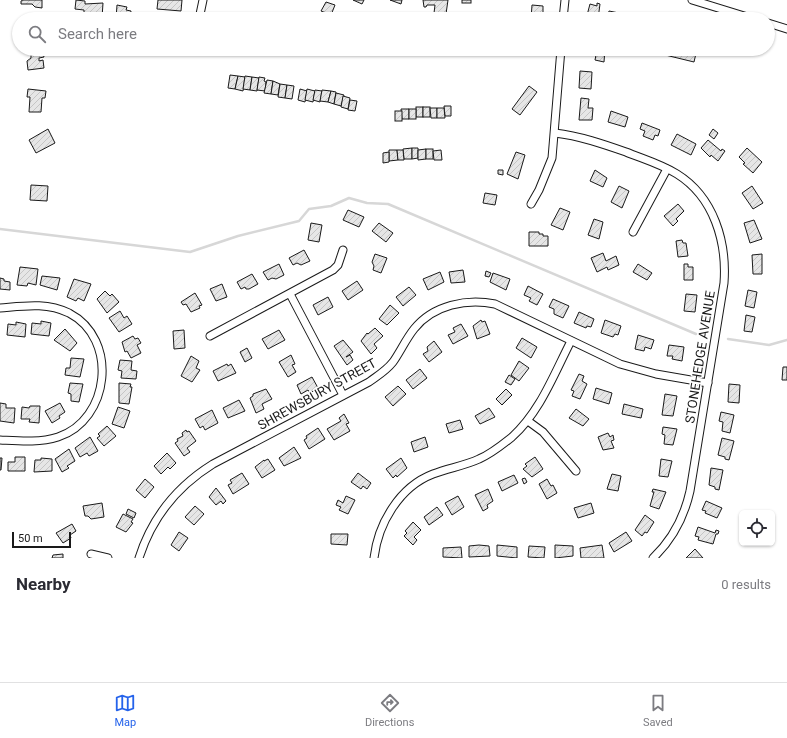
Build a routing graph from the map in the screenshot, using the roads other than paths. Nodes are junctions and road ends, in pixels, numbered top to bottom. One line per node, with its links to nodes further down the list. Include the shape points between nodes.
1 (203, 0): 4 (street)
2 (565, 0): 5 (street)
3 (692, 0): 6 (street)
4 (200, 12)
5 (564, 12)
6 (731, 12)
7 (775, 26): 8 (street)
8 (787, 29)
9 (560, 56): 10 (street)
10 (555, 133): 11 (street, STONEHEDGE AVENUE, via 584,138); 12 (street, via 552,158)
11 (667, 169): 13 (street); 19 (street, STONEHEDGE AVENUE, via 686,180 700,194 714,216 724,251 724,283)
12 (531, 204)
13 (633, 232)
14 (343, 250): 15 (street, via 338,265 333,270)
15 (290, 294): 17 (street); 20 (street)
16 (0, 308): 22 (street, via 37,305 69,313 94,337 102,368 101,387 96,402 76,427 48,440)
17 (210, 336)
18 (571, 341): 19 (street, SHREWSBURY STREET, via 636,369); 20 (street, SHREWSBURY STREET, via 495,304 477,301 456,304 442,308 422,320 386,369 369,382); 21 (street)
19 (708, 383): 28 (street, STONEHEDGE AVENUE, via 687,506 672,537)
20 (343, 395): 26 (street, SHREWSBURY STREET, via 213,464 190,479 167,503 157,518)
21 (528, 421): 23 (street, via 548,437); 27 (street, via 489,454 432,474 412,487 386,518)
22 (0, 440)
23 (576, 471)
24 (91, 554): 25 (street)
25 (108, 558)
26 (139, 558)
27 (374, 558)
28 (653, 558)

